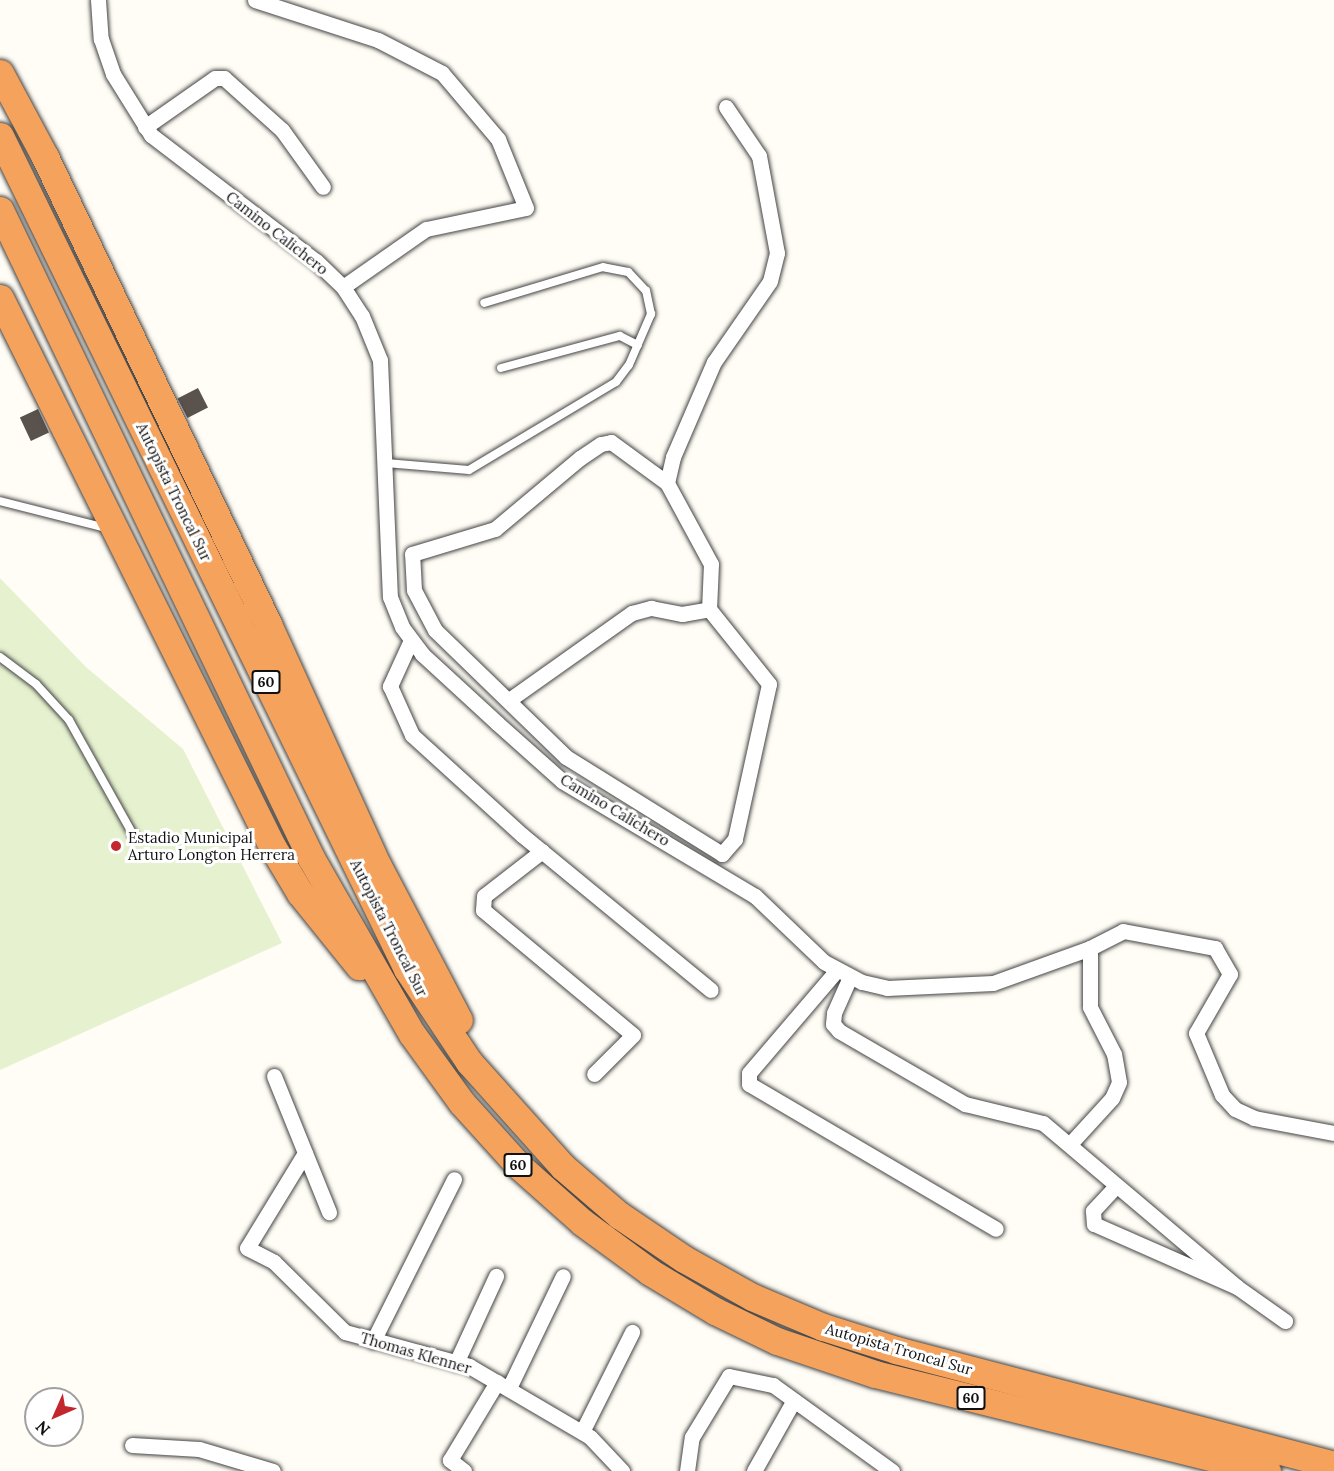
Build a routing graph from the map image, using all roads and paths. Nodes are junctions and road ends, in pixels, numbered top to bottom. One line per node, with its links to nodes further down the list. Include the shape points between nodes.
1 (98, 0): 5 (street, Camino Calichero, via 106,57 121,91)
2 (255, 0): 9 (street, via 378,40 442,73 498,139 526,208 426,229)
3 (0, 74): 37 (highway, via 55,178 420,952 460,1023)
4 (726, 107): 15 (street, via 759,156 777,253 770,281 714,362 673,457)
5 (145, 127): 7 (street, via 215,78 224,78 282,130); 9 (street, Camino Calichero, via 316,261)
6 (0, 136): 37 (highway, Autopista Troncal Sur / 60, via 407,969 447,1032 492,1090)
7 (323, 187)
8 (0, 210): 29 (highway, Autopista Troncal Sur / 60, via 311,858)
9 (343, 288): 14 (street, Camino Calichero, via 369,330 380,360)
10 (0, 298): 17 (highway)
11 (484, 303): 12 (lane, via 603,267 628,272 646,291 651,314)
12 (638, 345): 13 (lane, via 620,336); 14 (lane, via 616,382 469,470)
13 (501, 368)
14 (386, 463): 19 (street, Camino Calichero)
15 (667, 483): 18 (street, via 611,442 601,444 550,480 495,529); 20 (street, via 711,564)
16 (0, 501): 17 (lane)
17 (113, 529): 29 (highway, via 272,846 300,893 342,949)
18 (412, 554): 19 (street); 23 (street, via 414,590 435,630)
19 (387, 555): 21 (street, Camino Calichero, via 390,597)
20 (710, 609): 23 (street, via 682,614 651,608 632,613); 23 (street, via 769,684 735,839 722,854 566,757)
21 (411, 640): 25 (street, via 390,686 412,735); 27 (street, Camino Calichero, via 562,781 755,896)
22 (0, 657): 24 (lane, via 36,684 69,720)
23 (509, 700)
24 (135, 838)
25 (542, 851): 28 (street); 30 (street, via 484,896 483,910 633,1035)
26 (1090, 948): 27 (street, Camino Calichero, via 993,983 887,988); 32 (street, Camino Calichero, via 1123,931 1215,948 1230,974 1196,1033 1222,1095 1235,1109 1254,1118); 33 (street, via 1090,1007 1114,1054 1119,1082 1112,1098)
27 (843, 974): 33 (street, via 833,1024 839,1031 964,1104 1043,1123); 39 (street, via 749,1073 748,1084)
28 (711, 990)
29 (389, 997): 58 (highway, Autopista Troncal Sur / 60, via 462,1102 527,1173 615,1248 715,1311 777,1341 875,1374)
30 (594, 1074)
31 (274, 1076): 34 (street)
32 (1334, 1133)
33 (1070, 1144): 36 (street)
34 (305, 1154): 38 (street); 45 (street, Thomas Klenner, via 247,1248 274,1263 345,1332)
35 (454, 1179): 45 (street)
36 (1116, 1186): 42 (street); 42 (street, via 1093,1211 1094,1224)
37 (589, 1190): 51 (highway, Autopista Troncal Sur / 60, via 692,1264 823,1327 896,1350)
38 (329, 1212)
39 (996, 1229)
40 (496, 1276): 46 (street)
41 (563, 1276): 47 (street)
42 (1237, 1287): 43 (street)
43 (1285, 1321)
44 (632, 1332): 49 (street)
45 (373, 1341): 46 (street, Thomas Klenner)
46 (456, 1363): 47 (street, Thomas Klenner)
47 (503, 1385): 49 (street, Thomas Klenner); 53 (street, via 450,1460)
48 (794, 1400): 55 (street, via 773,1385 729,1376 692,1437); 56 (street); 57 (street)
49 (582, 1432): 54 (street, Thomas Klenner)
50 (132, 1445): 52 (street, via 199,1449)
51 (1334, 1465)
52 (273, 1471)
53 (464, 1471)
54 (622, 1471)
55 (687, 1471)
56 (754, 1471)
57 (892, 1471)
58 (1267, 1471)

